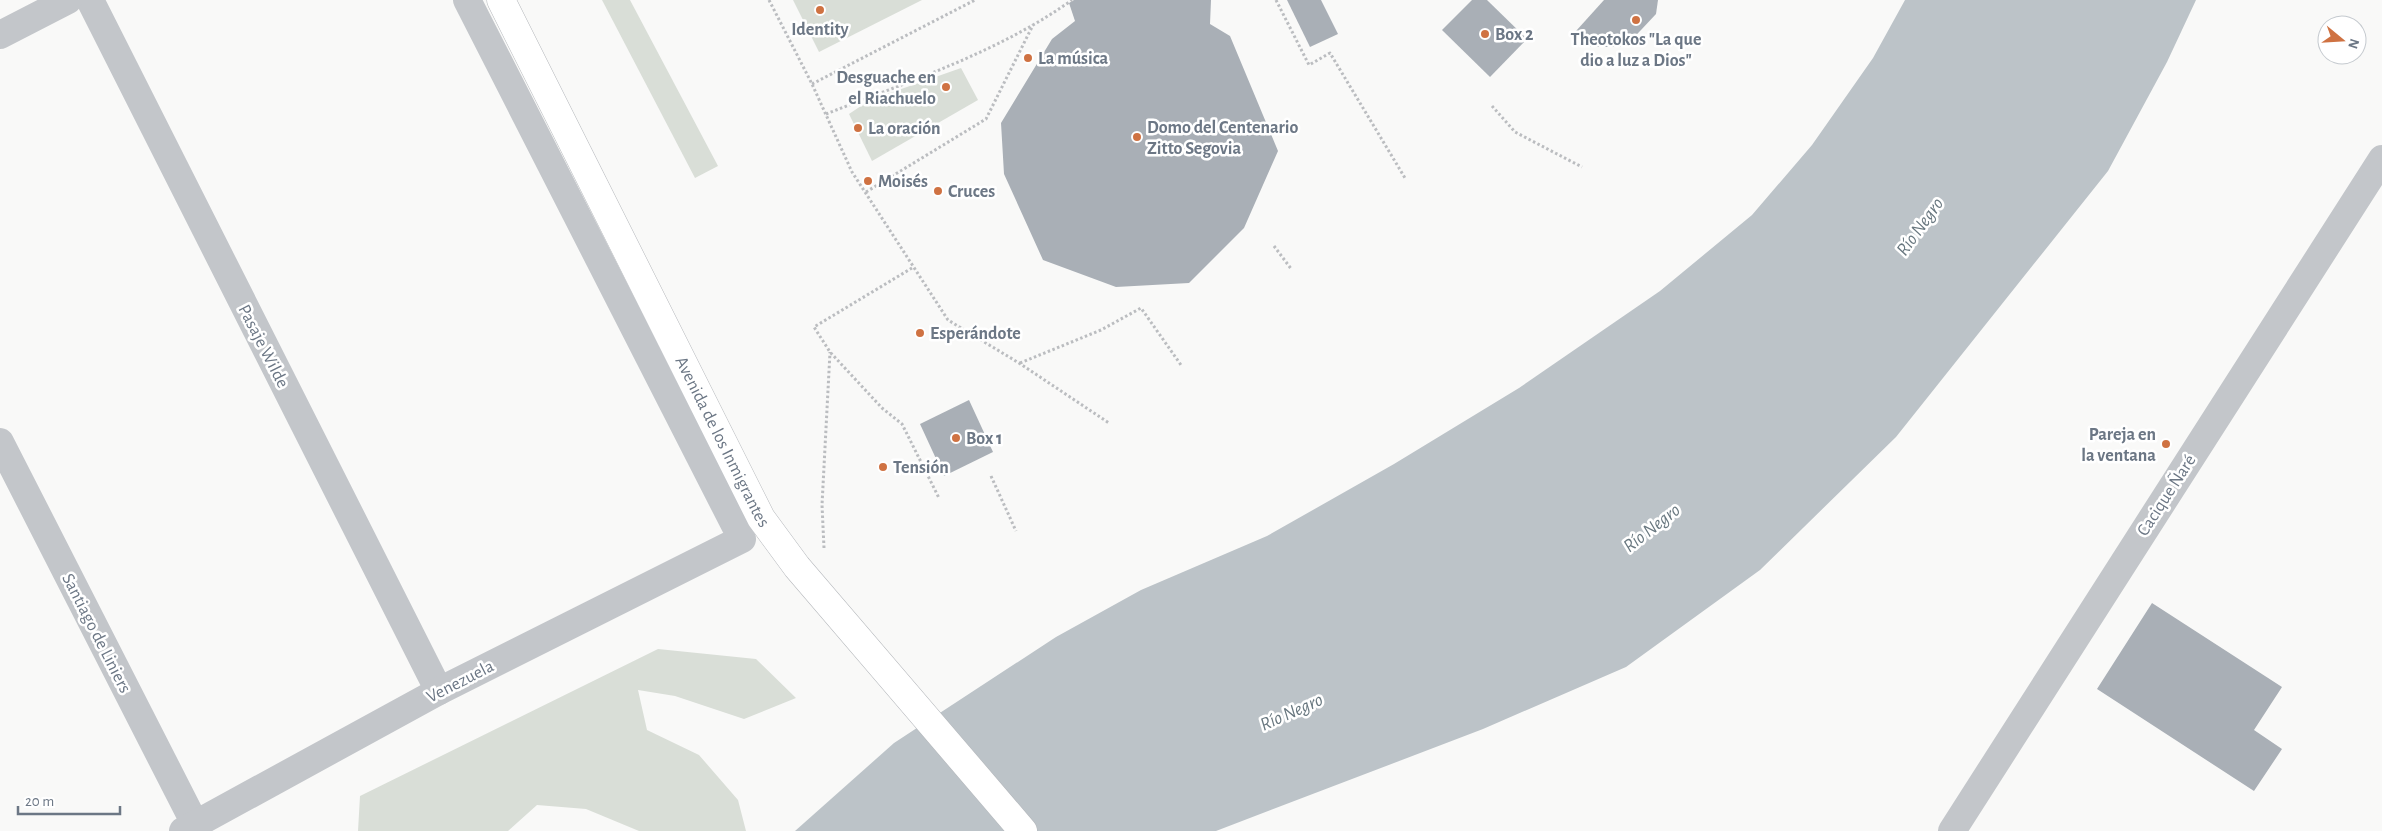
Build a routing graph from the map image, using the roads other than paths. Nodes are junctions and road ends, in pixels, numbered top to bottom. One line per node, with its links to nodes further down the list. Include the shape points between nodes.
1 (68, 0): 5 (street)
2 (90, 0): 9 (street, Pasaje Wilde)
3 (467, 0): 8 (street, Avenida de los Inmigrantes)
4 (501, 0): 11 (main road, Avenida de los Inmigrantes, via 761,518 797,567)
5 (0, 35)
6 (2382, 159): 12 (street, Cacique Ñaré)
7 (0, 442): 10 (street, Santiago de Liniers)
8 (742, 539): 9 (street, Venezuela)
9 (439, 691): 10 (street, Venezuela)
10 (189, 827)
11 (1023, 831)
12 (1952, 831)

